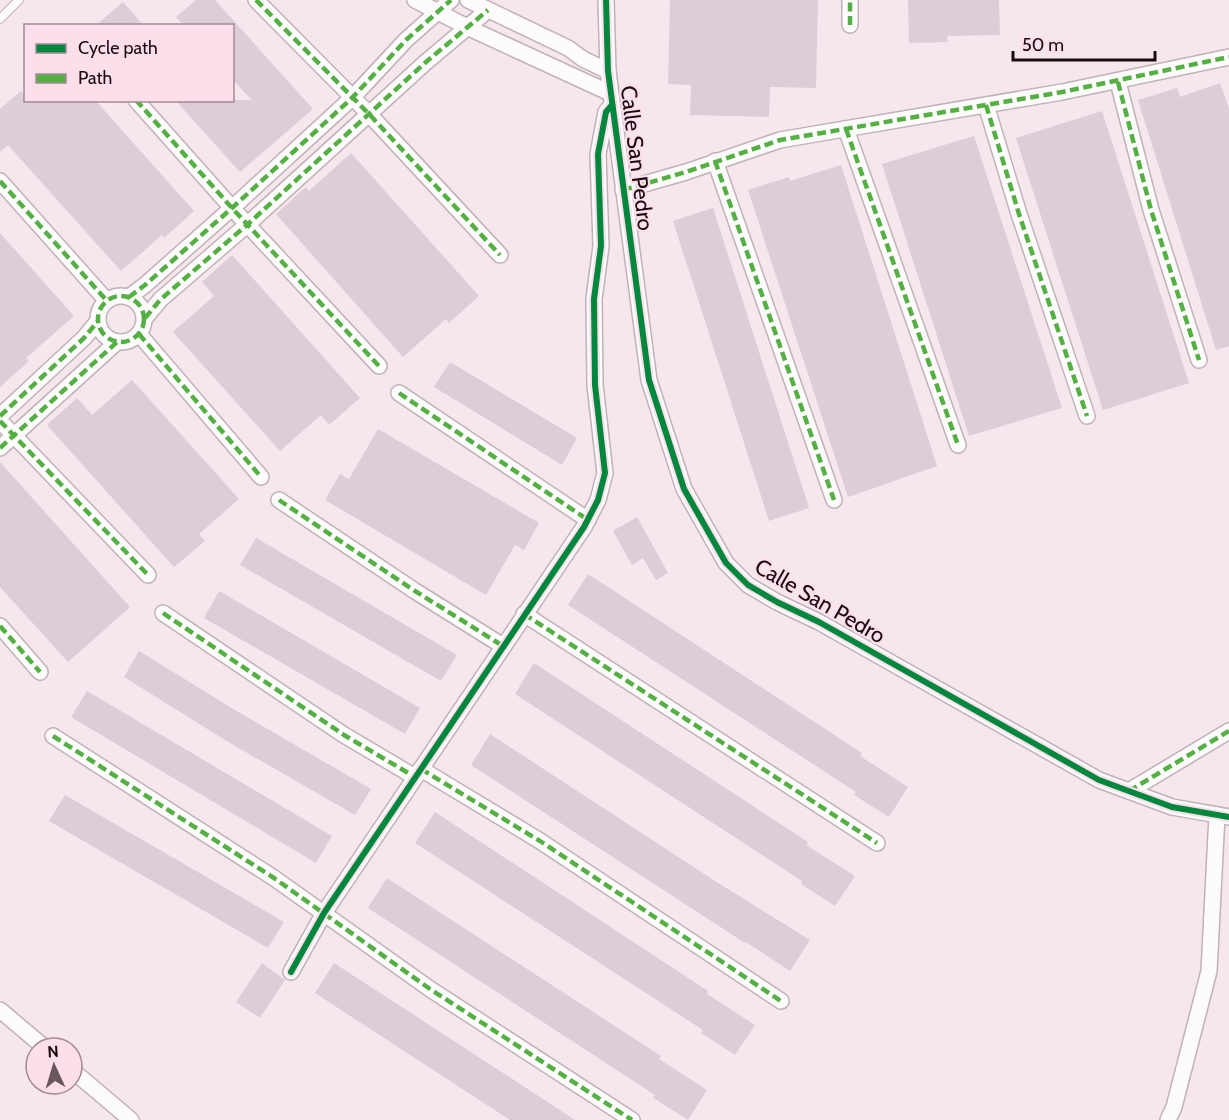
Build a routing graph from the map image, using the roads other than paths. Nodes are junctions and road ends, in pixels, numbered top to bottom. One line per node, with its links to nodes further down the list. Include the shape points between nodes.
1 (19, 0): 10 (lane)
2 (256, 0): 16 (street)
3 (415, 0): 9 (street)
4 (451, 0): 9 (street)
5 (468, 0): 8 (street)
6 (606, 0): 14 (street, Calle San Pedro)
7 (850, 0): 11 (street)
8 (488, 10): 12 (street); 14 (street)
9 (438, 12): 12 (street); 16 (street)
10 (0, 19)
11 (850, 25)
12 (469, 28): 17 (street); 20 (street)
13 (1229, 57): 15 (street)
14 (608, 71): 17 (street, Calle San Pedro)
15 (1118, 82): 19 (street); 34 (street, via 1151,210)
16 (352, 98): 20 (street); 25 (street)
17 (611, 99): 24 (street, Calle San Pedro); 46 (street, via 598,154 601,246 594,299 595,385 605,473)
18 (138, 102): 25 (street)
19 (986, 105): 21 (street); 38 (street)
20 (369, 114): 26 (street); 27 (street)
21 (846, 129): 22 (street, via 780,140); 41 (street)
22 (715, 161): 24 (street); 44 (street)
23 (0, 181): 29 (street)
24 (622, 190): 56 (street, Calle San Pedro, via 649,380 684,489 726,563 748,585 777,602 1098,780)
25 (232, 208): 26 (street); 28 (street)
26 (248, 224): 30 (street, via 161,299); 35 (street)
27 (500, 255)
28 (129, 297): 29 (street); 30 (street, via 140,305)
29 (107, 300): 31 (street)
30 (145, 318): 32 (street)
31 (98, 321): 33 (street, via 104,335); 37 (street)
32 (139, 334): 33 (street, via 129,341); 43 (street)
33 (117, 342): 40 (street)
34 (1199, 360)
35 (379, 366)
36 (399, 393): 46 (street)
37 (0, 416)
38 (1087, 416)
39 (0, 421): 40 (street)
40 (14, 436): 42 (street); 47 (street)
41 (958, 445)
42 (0, 448)
43 (261, 477)
44 (834, 500)
45 (279, 501): 51 (street)
46 (588, 520): 49 (street)
47 (148, 575)
48 (163, 613): 55 (street, via 344,735)
49 (524, 614): 51 (street); 58 (street)
50 (0, 626): 52 (street)
51 (503, 646): 55 (street)
52 (40, 672)
53 (1229, 731): 56 (street)
54 (53, 736): 59 (street)
55 (418, 773): 59 (street); 61 (street, via 540,841)
56 (1129, 791): 57 (street, Calle San Pedro, via 1172,807)
57 (1223, 816): 67 (street, via 1209,971)
58 (877, 843)
59 (324, 913): 60 (street); 66 (street, via 430,989)
60 (291, 972)
61 (781, 1001)
62 (0, 1010): 63 (street)
63 (31, 1036)
64 (84, 1081): 65 (street)
65 (131, 1120)
66 (632, 1120)
67 (1168, 1120)

